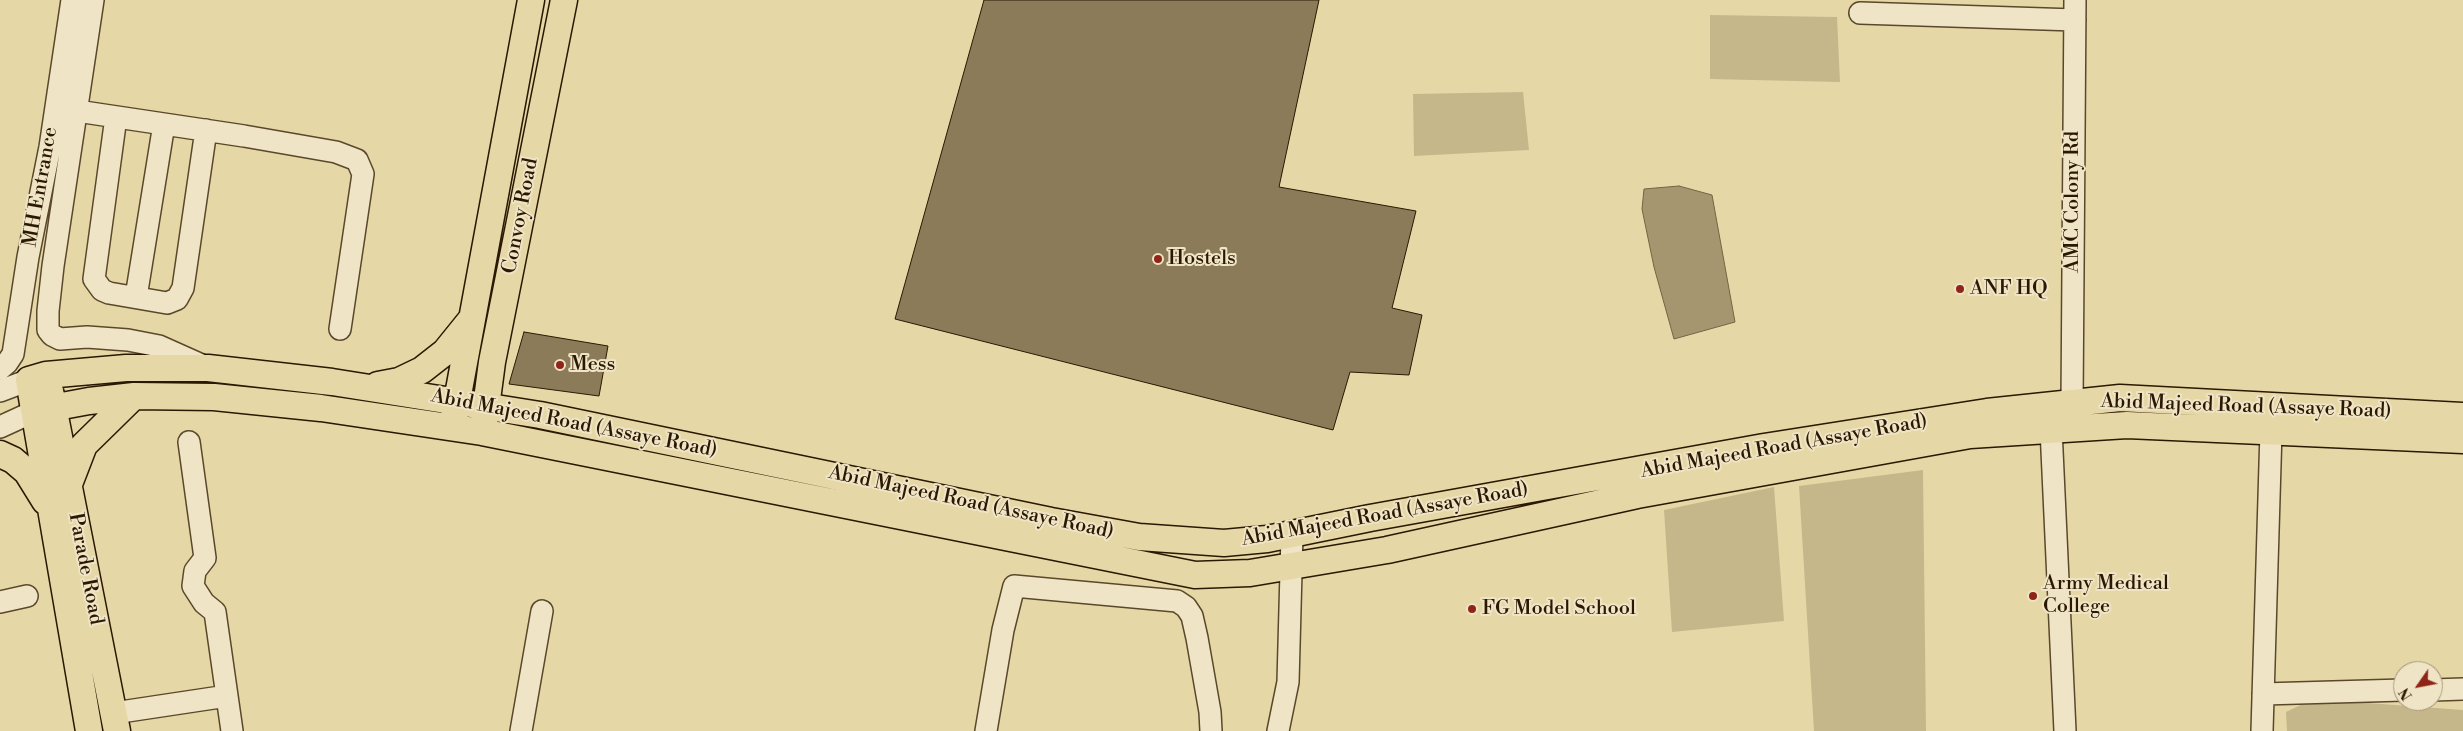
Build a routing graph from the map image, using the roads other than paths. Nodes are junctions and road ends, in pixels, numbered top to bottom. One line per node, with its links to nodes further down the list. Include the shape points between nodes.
1 (72, 0): 15 (street, MH Entrance, via 13,354)
2 (93, 0): 7 (street)
3 (531, 0): 12 (main road, Convoy Road)
4 (564, 0): 22 (main road, Convoy Road)
5 (2075, 10): 6 (street); 21 (street, AMC Colony Rd)
6 (1860, 13)
7 (77, 111): 8 (street); 14 (street, via 53,266 48,330 60,339 87,336 160,346)
8 (116, 117): 9 (street); 11 (street, via 94,279 102,290)
9 (164, 124): 10 (street); 11 (street)
10 (206, 130): 11 (street, via 181,294 167,303); 13 (street, via 336,152 357,160 363,174)
11 (136, 297)
12 (472, 317): 17 (main road, via 446,352 422,370 399,381); 20 (main road, Convoy Road)
13 (340, 329)
14 (208, 368): 16 (main road, Abid Majeed Road (Assaye Road), via 126,368); 17 (main road, Abid Majeed Road (Assaye Road))
15 (0, 369)
16 (37, 377): 18 (street, Abid Majeed Road (Assaye Road)); 23 (main road)
17 (367, 387): 20 (main road, Abid Majeed Road (Assaye Road))
18 (0, 391)
19 (134, 396): 23 (main road, Abid Majeed Road (Assaye Road)); 26 (main road, Abid Majeed Road (Assaye Road), via 223,398); 33 (main road, via 84,445)
20 (457, 400): 22 (main road, Abid Majeed Road (Assaye Road)); 26 (main road, Convoy Road)
21 (2072, 404): 24 (main road, Abid Majeed Road (Assaye Road), via 2120,398); 35 (main road, Abid Majeed Road (Assaye Road), via 1987,412 1764,448 1370,518)
22 (485, 405): 29 (main road, Convoy Road); 35 (main road, Abid Majeed Road (Assaye Road), via 1139,537 1224,542)
23 (45, 409): 25 (street, Abid Majeed Road (Assaye Road)); 33 (main road, Parade Road); 34 (main road, Parade Road)
24 (2463, 416)
25 (0, 427)
26 (453, 427): 29 (main road, Abid Majeed Road (Assaye Road))
27 (2051, 429): 28 (main road, Abid Majeed Road (Assaye Road), via 2127,426); 36 (main road, Abid Majeed Road (Assaye Road), via 1970,435 1637,495 1387,550); 52 (street)
28 (2271, 431): 30 (main road, Abid Majeed Road (Assaye Road)); 43 (street)
29 (482, 432): 36 (main road, Abid Majeed Road (Assaye Road), via 1195,575 1250,573)
30 (2463, 440)
31 (189, 442): 44 (street, via 204,558 195,571 193,586 204,603 215,612)
32 (0, 454): 34 (main road, via 27,472)
33 (69, 484): 45 (main road, Parade Road)
34 (54, 520): 46 (main road, Parade Road)
35 (1292, 535): 36 (street)
36 (1291, 566): 51 (street, via 1288,682)
37 (27, 596): 38 (street)
38 (0, 602)
39 (542, 611): 48 (street)
40 (2463, 689): 42 (street)
41 (2393, 690): 43 (street)
42 (2443, 690)
43 (2263, 694): 53 (street)
44 (227, 696): 45 (street); 47 (street)
45 (115, 722)
46 (89, 731)
47 (232, 731)
48 (521, 731)
49 (986, 731): 50 (street, via 1001,638 1014,586 1176,601 1186,606 1197,638)
50 (1211, 731)
51 (1278, 731)
52 (2065, 731)
53 (2262, 731)

